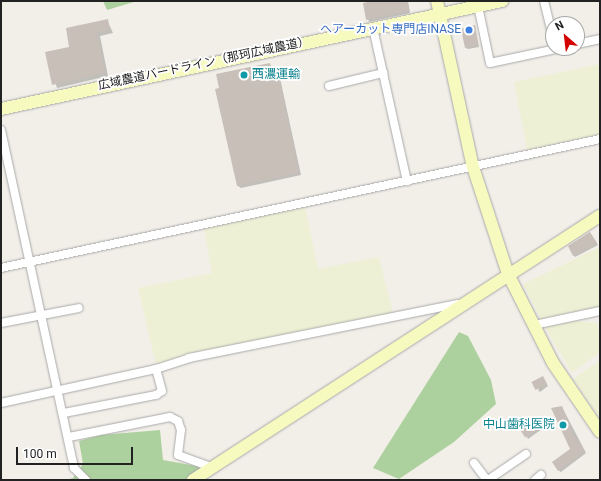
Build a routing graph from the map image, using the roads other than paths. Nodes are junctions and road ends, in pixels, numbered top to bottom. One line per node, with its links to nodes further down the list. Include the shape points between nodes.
1 (437, 1): 5 (street)
2 (502, 1): 4 (street, 広域農道バードライン（那珂広域農道）)
3 (544, 1): 6 (street)
4 (478, 6): 5 (street, 広域農道バードライン（那珂広域農道）); 10 (street, via 490,63)
5 (440, 14): 7 (street, 広域農道バードライン（那珂広域農道）); 16 (street)
6 (548, 16)
7 (373, 28): 11 (street); 13 (street, 広域農道バードライン（那珂広域農道）)
8 (600, 39): 9 (street)
9 (585, 42)
10 (545, 51)
11 (383, 74): 12 (street); 17 (street)
12 (329, 86)
13 (1, 109)
14 (1, 130): 19 (street)
15 (600, 138): 16 (street)
16 (473, 167): 17 (street); 21 (street)
17 (407, 181): 19 (street)
18 (600, 216): 21 (street)
19 (30, 262): 20 (street); 25 (street)
20 (1, 268)
21 (508, 274): 22 (street); 27 (street)
22 (466, 301): 28 (street, via 189,358); 36 (street)
23 (79, 308): 25 (street)
24 (600, 311): 27 (street)
25 (42, 315): 26 (street); 29 (street)
26 (1, 323)
27 (534, 325): 32 (street, via 553,363)
28 (156, 369): 29 (street); 31 (street, via 162,391 156,395)
29 (59, 390): 30 (street); 31 (street)
30 (1, 403)
31 (64, 413): 33 (street)
32 (600, 432)
33 (69, 436): 36 (street, via 170,417 178,421 181,430 178,454); 37 (street, via 74,468)
34 (526, 454): 39 (street)
35 (474, 463): 39 (street)
36 (211, 466): 38 (street)
37 (86, 480)
38 (193, 480)
39 (487, 480)

